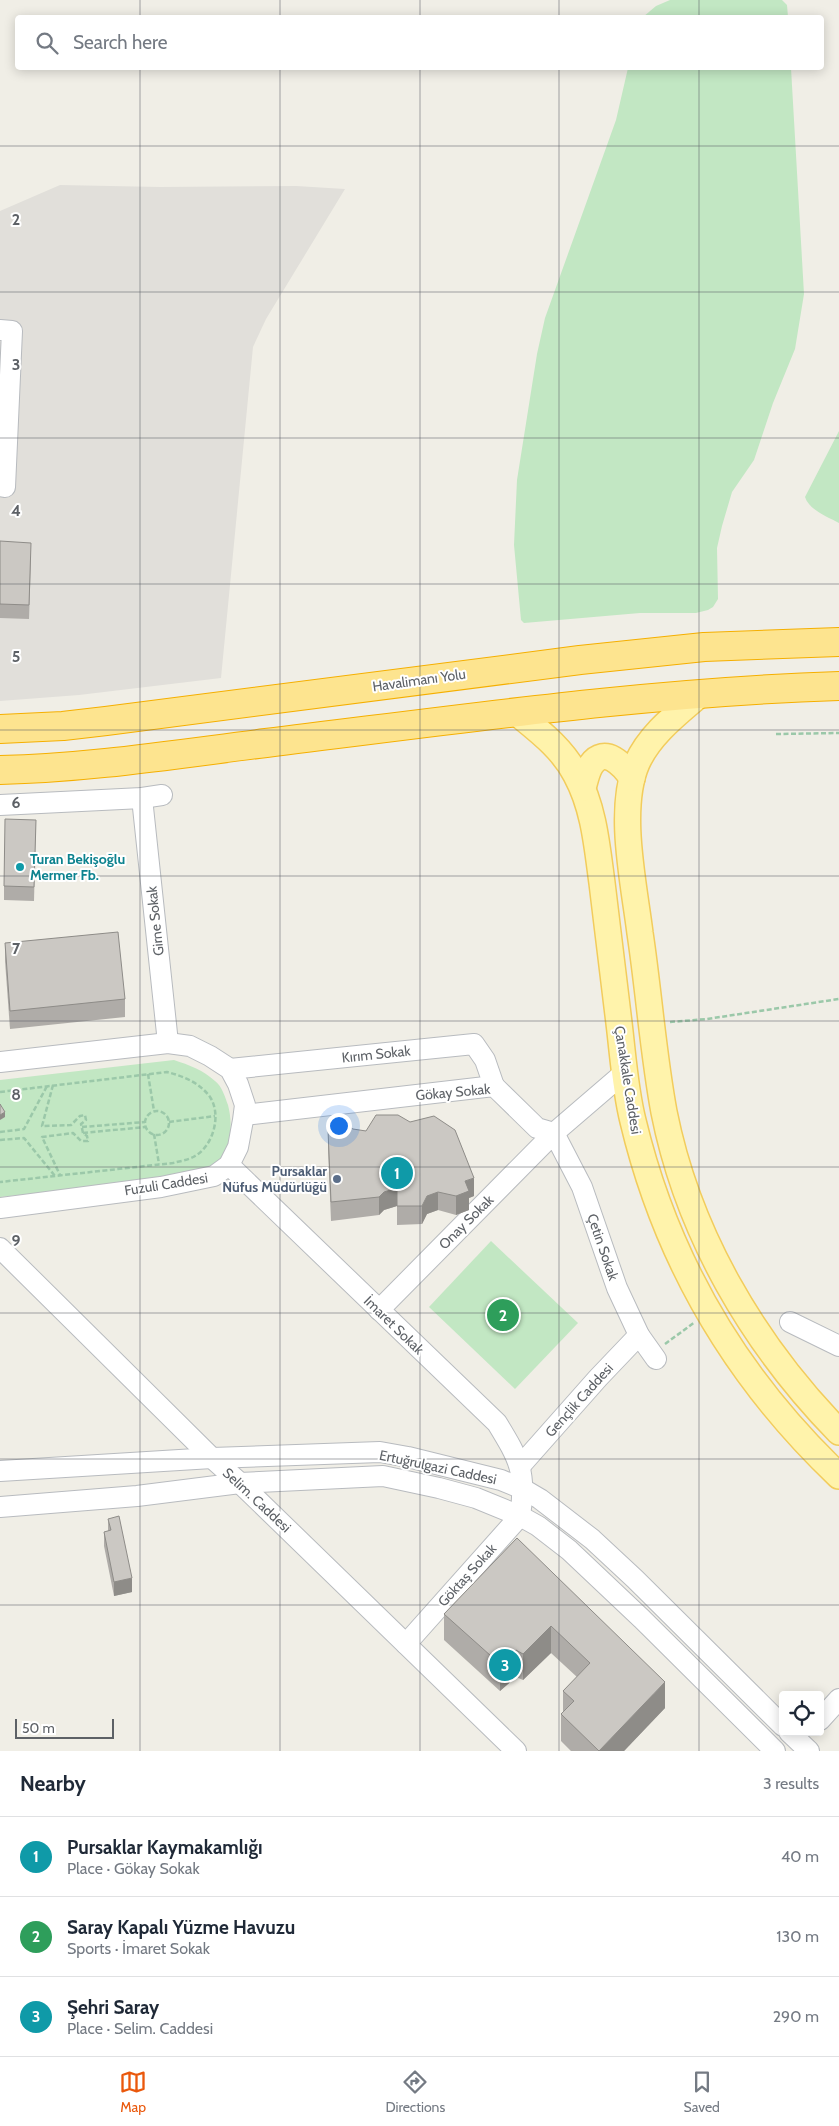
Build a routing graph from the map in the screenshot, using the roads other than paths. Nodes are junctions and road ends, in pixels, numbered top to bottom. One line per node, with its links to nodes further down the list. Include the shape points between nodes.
1 (0, 330): 2 (street, via 12,331 5,486)
2 (0, 486)
3 (839, 642): 7 (highway, Havalimanı Yolu, via 704,647 463,674 63,726)
4 (839, 686): 5 (highway)
5 (700, 694): 6 (highway); 9 (main road, via 653,738 643,751)
6 (517, 713): 8 (highway, via 88,766); 10 (main road, Çanakkale Caddesi, via 556,746)
7 (0, 729)
8 (0, 770)
9 (632, 778): 10 (main road, via 620,763 607,757 591,765); 29 (main road, via 628,816 634,886 661,1093 680,1173 704,1236 747,1316 778,1362)
10 (583, 788): 17 (main road, Çanakkale Caddesi, via 594,824)
11 (162, 795): 12 (street)
12 (142, 798): 13 (street); 14 (street, Girne Sokak)
13 (0, 805)
14 (168, 1043): 15 (street); 16 (street, via 190,1046)
15 (0, 1062)
16 (230, 1069): 18 (street, Kırım Sokak, via 474,1044 485,1060); 19 (street, via 245,1105)
17 (624, 1072): 20 (street); 33 (main road, Çanakkale Caddesi, via 632,1118 654,1190 673,1240 708,1312 769,1402)
18 (494, 1086): 19 (street, Gökay Sokak); 20 (street, Gökay Sokak, via 537,1128)
19 (244, 1115): 21 (street, via 238,1147)
20 (554, 1133): 24 (street, Onay Sokak); 26 (street, Çetin Sokak, via 582,1187 617,1288)
21 (229, 1165): 22 (street, Fuzuli Caddesi, via 214,1176 161,1187); 24 (street, İmaret Sokak)
22 (0, 1208)
23 (0, 1248): 30 (street, Selim. Caddesi)
24 (379, 1310): 31 (street, İmaret Sokak, via 497,1423)
25 (790, 1322): 27 (street)
26 (639, 1335): 28 (street, Çetin Sokak); 31 (street, Gençlik Caddesi)
27 (839, 1346)
28 (654, 1356)
29 (839, 1432)
30 (212, 1458): 32 (street, Ertuğrulgazi Caddesi); 34 (street, Selim. Caddesi); 35 (street, Ertuğrulgazi Caddesi, via 380,1452 501,1480)
31 (520, 1465): 35 (street, İmaret Sokak)
32 (0, 1471)
33 (839, 1476)
34 (240, 1483): 35 (street, Ertuğrulgazi Caddesi, via 383,1476 476,1498); 36 (street, Ertuğrulgazi Caddesi, via 137,1496); 37 (street, Selim. Caddesi)
35 (522, 1503): 37 (street, Göktaş Sokak); 40 (street, Ertuğrulgazi Caddesi, via 592,1539); 42 (street, Ertuğrulgazi Caddesi, via 538,1526 600,1578)
36 (0, 1507)
37 (406, 1644): 41 (street, Selim. Caddesi)
38 (839, 1699): 39 (street)
39 (824, 1716)
40 (779, 1722)
41 (516, 1751)
42 (774, 1751)

